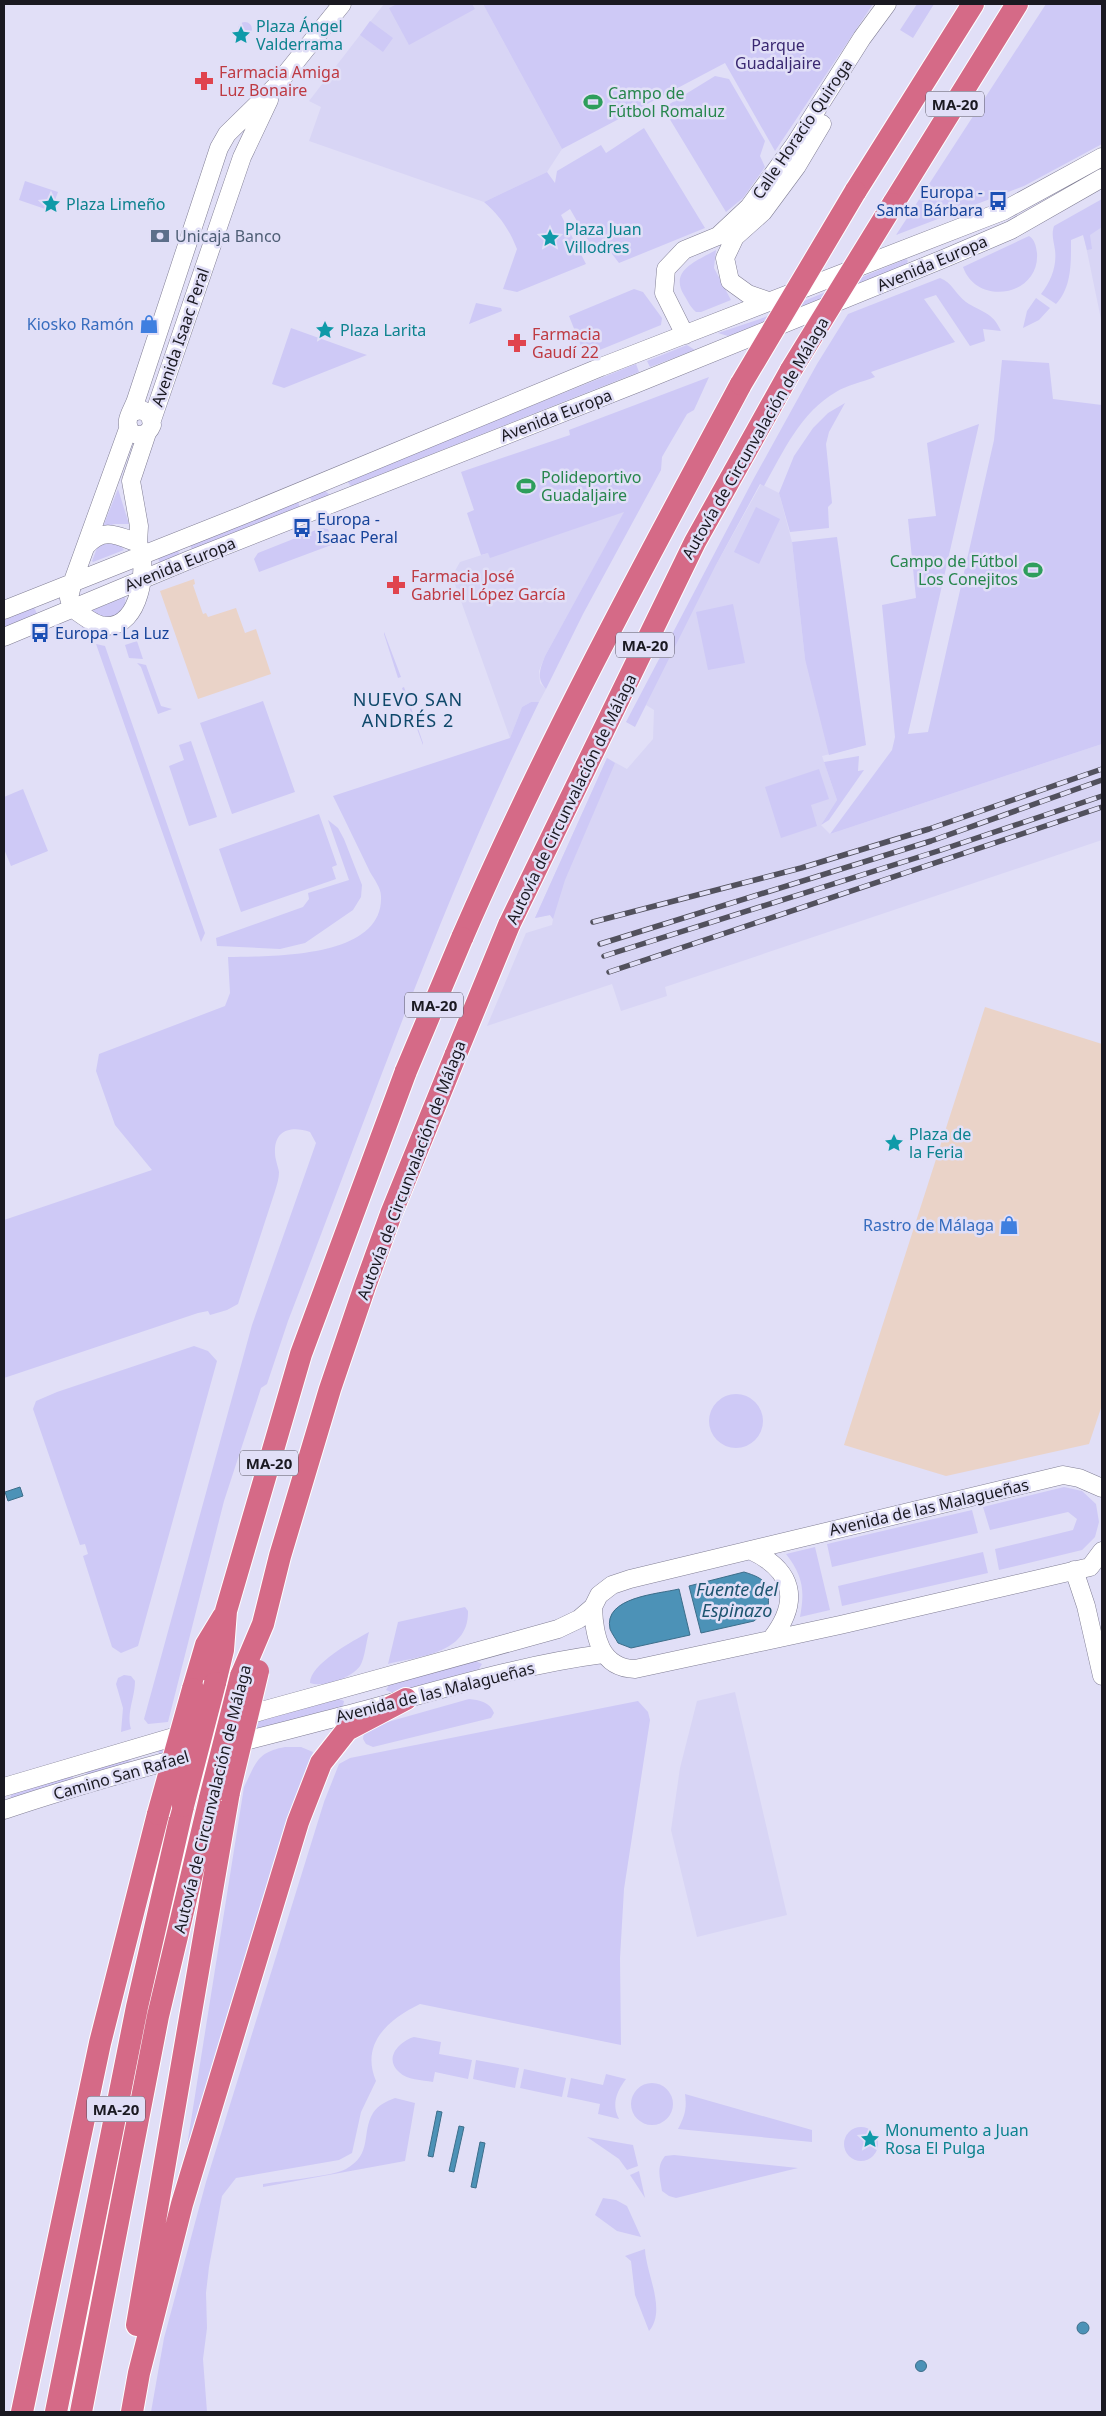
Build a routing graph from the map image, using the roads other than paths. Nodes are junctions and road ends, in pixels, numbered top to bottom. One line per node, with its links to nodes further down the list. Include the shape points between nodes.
1 (342, 4): 6 (main road, Avenida Isaac Peral)
2 (887, 4): 12 (main road, Calle Horacio Quiroga, via 795,144 749,207 718,236 684,250 666,269 664,293)
3 (892, 4): 11 (main road, Calle Horacio Quiroga, via 797,166 763,212 735,237 725,258 730,281 748,294)
4 (973, 4): 31 (highway, Autovía de Circunvalación de Málaga / MA-20, bridge, via 855,192 741,384 660,533 508,834 406,1071 301,1354 226,1612 223,1650)
5 (1017, 4): 36 (highway, Autovía de Circunvalación de Málaga / MA-20, bridge, via 792,370 694,542 509,925 391,1214 330,1389 280,1556)
6 (276, 86): 7 (main road, Avenida Isaac Peral); 8 (main road, Avenida Isaac Peral)
7 (227, 134): 8 (main road, via 236,134); 14 (main road, Avenida Isaac Peral, via 219,148)
8 (246, 146): 15 (main road, Avenida Isaac Peral)
9 (1102, 157): 11 (main road, Avenida Europa, via 1003,211)
10 (1102, 178): 13 (main road, Avenida Europa, via 1011,230)
11 (771, 302): 12 (main road, Avenida Europa)
12 (684, 335): 13 (main road); 17 (main road, Avenida Europa, via 241,516)
13 (719, 350): 18 (main road, Avenida Europa)
14 (130, 421): 15 (main road, via 137,435); 16 (main road, Avenida Isaac Peral)
15 (150, 427): 17 (main road, Avenida Isaac Peral, via 131,481)
16 (86, 546): 17 (main road, via 95,537 112,533); 19 (main road, Avenida Isaac Peral)
17 (140, 549): 18 (main road, Avenida Isaac Peral); 19 (main road, Avenida Europa)
18 (142, 581): 20 (main road, Avenida Europa); 20 (main road, Avenida Isaac Peral, via 138,597 126,619 116,624 104,626)
19 (73, 582): 20 (main road, Avenida Isaac Peral, via 69,598); 21 (main road, Avenida Europa)
20 (72, 608): 22 (main road, Avenida Europa)
21 (4, 610)
22 (4, 637)
23 (1100, 1489): 24 (main road, Avenida de las Malagueñas, via 1063,1475)
24 (750, 1550): 27 (main road, Avenida de las Malagueñas, via 630,1578 612,1585); 28 (main road, via 768,1558 782,1572 789,1588 785,1622)
25 (1102, 1551): 26 (main road, via 1090,1567)
26 (1074, 1570): 28 (main road); 30 (main road)
27 (592, 1607): 29 (main road, via 596,1640); 33 (main road, Avenida de las Malagueñas, via 579,1619 558,1629)
28 (772, 1638): 29 (main road, via 635,1669 612,1663)
29 (603, 1654): 32 (main road, Avenida de las Malagueñas, via 566,1659)
30 (1102, 1676)
31 (204, 1686): 38 (highway, bridge, via 158,1814 100,2043); 39 (highway, Autovía de Circunvalación de Málaga / MA-20, bridge, via 183,1806 135,2016)
32 (406, 1699): 34 (main road, Avenida de las Malagueñas); 42 (highway, via 347,1730 321,1763 298,1822 182,2204)
33 (265, 1710): 35 (main road, Camino San Rafael)
34 (267, 1735): 37 (main road, Camino San Rafael, via 82,1785)
35 (4, 1787)
36 (219, 1795): 40 (highway, Autovía de Circunvalación de Málaga / MA-20, via 158,2016); 41 (highway)
37 (4, 1810)
38 (22, 2412)
39 (56, 2412)
40 (81, 2412)
41 (121, 2412)
42 (132, 2412)

